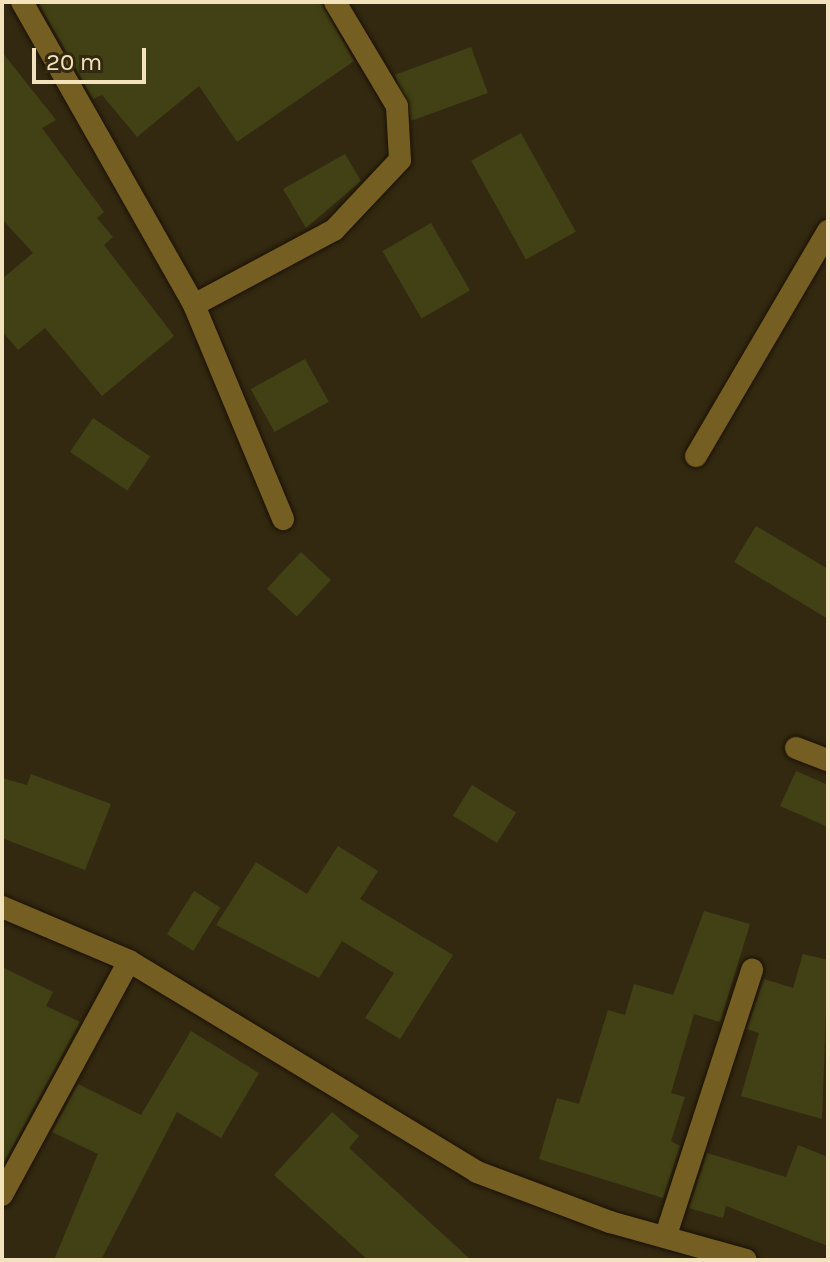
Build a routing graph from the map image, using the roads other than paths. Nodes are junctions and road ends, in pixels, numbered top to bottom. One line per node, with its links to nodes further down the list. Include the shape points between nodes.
1 (22, 2): 4 (street)
2 (335, 2): 4 (street, via 397,106 400,160 334,230)
3 (828, 231): 5 (street)
4 (194, 305): 6 (street)
5 (696, 456)
6 (283, 519)
7 (796, 748): 8 (street)
8 (828, 760)
9 (2, 907): 10 (street)
10 (129, 961): 12 (street); 13 (street, via 477,1172)
11 (752, 970): 13 (street)
12 (2, 1195)
13 (666, 1235): 14 (street)
14 (746, 1260)

